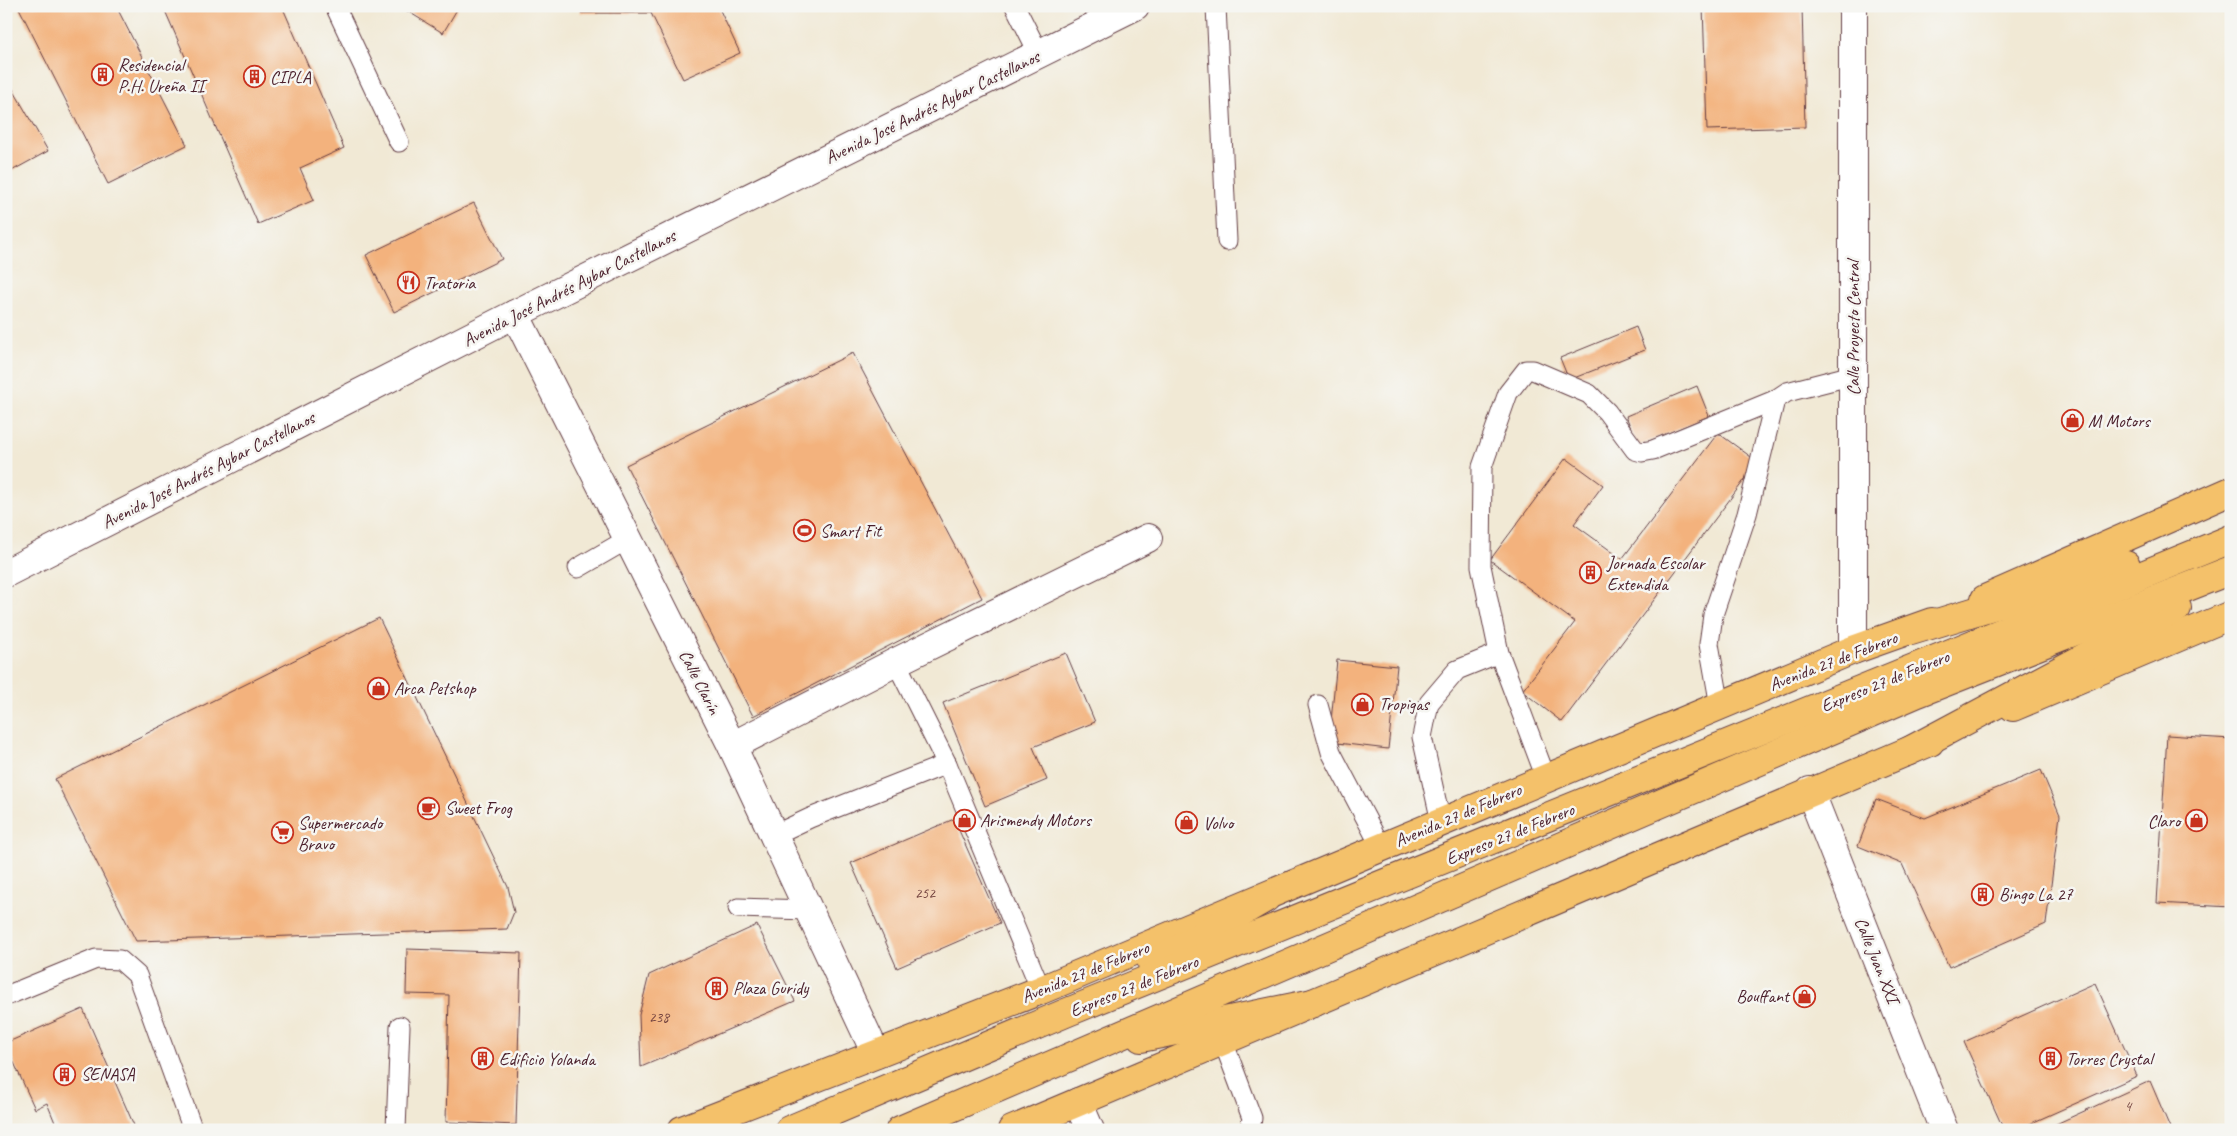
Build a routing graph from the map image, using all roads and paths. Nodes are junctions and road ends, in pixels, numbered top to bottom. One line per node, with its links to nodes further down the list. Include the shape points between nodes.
1 (335, 6): 7 (lane)
2 (1014, 6): 6 (lane)
3 (1135, 6): 6 (street, Avenida José Andrés Aybar Castellanos)
4 (1216, 6): 8 (lane)
5 (1854, 6): 10 (street, Calle Proyecto Central)
6 (1039, 54): 9 (street, Avenida José Andrés Aybar Castellanos)
7 (399, 142)
8 (1228, 241)
9 (515, 314): 16 (street, Calle Clarín); 19 (street, Avenida José Andrés Aybar Castellanos)
10 (1853, 375): 11 (lane, via 1787,392); 23 (street, Calle Proyecto Central)
11 (1776, 400): 24 (lane, via 1642,452 1635,450 1589,394 1526,370 1508,393 1482,467 1481,566); 27 (lane, via 1746,514 1713,616 1709,644)
12 (2231, 491): 22 (main road, Avenida 27 de Febrero)
13 (2231, 534): 22 (main road)
14 (1148, 538): 25 (street)
15 (2231, 538): 42 (main road, Expreso 27 de Febrero)
16 (628, 539): 17 (lane); 28 (street, Calle Clarín)
17 (578, 568)
18 (2231, 570): 45 (main road, Expreso 27 de Febrero, via 1918,693)
19 (6, 573)
20 (2231, 579): 29 (main road)
21 (2231, 616): 29 (main road)
22 (1910, 631): 23 (main road, Avenida 27 de Febrero)
23 (1853, 650): 27 (main road, Avenida 27 de Febrero)
24 (1499, 652): 31 (lane); 33 (lane, via 1457,670 1429,703 1422,737)
25 (896, 662): 28 (street); 30 (lane)
26 (1318, 705): 35 (lane, via 1330,752)
27 (1720, 706): 31 (main road, Avenida 27 de Febrero)
28 (732, 746): 34 (street, Calle Clarín)
29 (1907, 752): 32 (main road)
30 (947, 764): 34 (lane); 39 (lane)
31 (1546, 778): 33 (main road, Avenida 27 de Febrero)
32 (1810, 791): 41 (main road); 56 (street, Calle Juan XXI)
33 (1441, 822): 35 (main road, Avenida 27 de Febrero)
34 (774, 835): 38 (street, Calle Clarín)
35 (1381, 847): 36 (main road, Avenida 27 de Febrero)
36 (1266, 898): 39 (main road, Avenida 27 de Febrero); 42 (main road)
37 (738, 908): 38 (lane)
38 (809, 910): 46 (street, Calle Clarín)
39 (1042, 990): 46 (main road, Avenida 27 de Febrero)
40 (6, 996): 48 (lane, via 96,959 120,960 137,975)
41 (1313, 1003): 44 (main road); 45 (main road)
42 (1068, 1012): 51 (main road, Expreso 27 de Febrero)
43 (400, 1026): 49 (lane)
44 (1223, 1041): 47 (main road); 55 (lane, via 1252,1118)
45 (1084, 1050): 52 (main road, Expreso 27 de Febrero)
46 (876, 1054): 50 (main road, Avenida 27 de Febrero)
47 (1078, 1102): 53 (main road); 54 (street)
48 (194, 1130)
49 (396, 1130)
50 (682, 1130)
51 (789, 1130)
52 (900, 1130)
53 (1012, 1130)
54 (1090, 1130)
55 (1250, 1130)
56 (1944, 1130)

